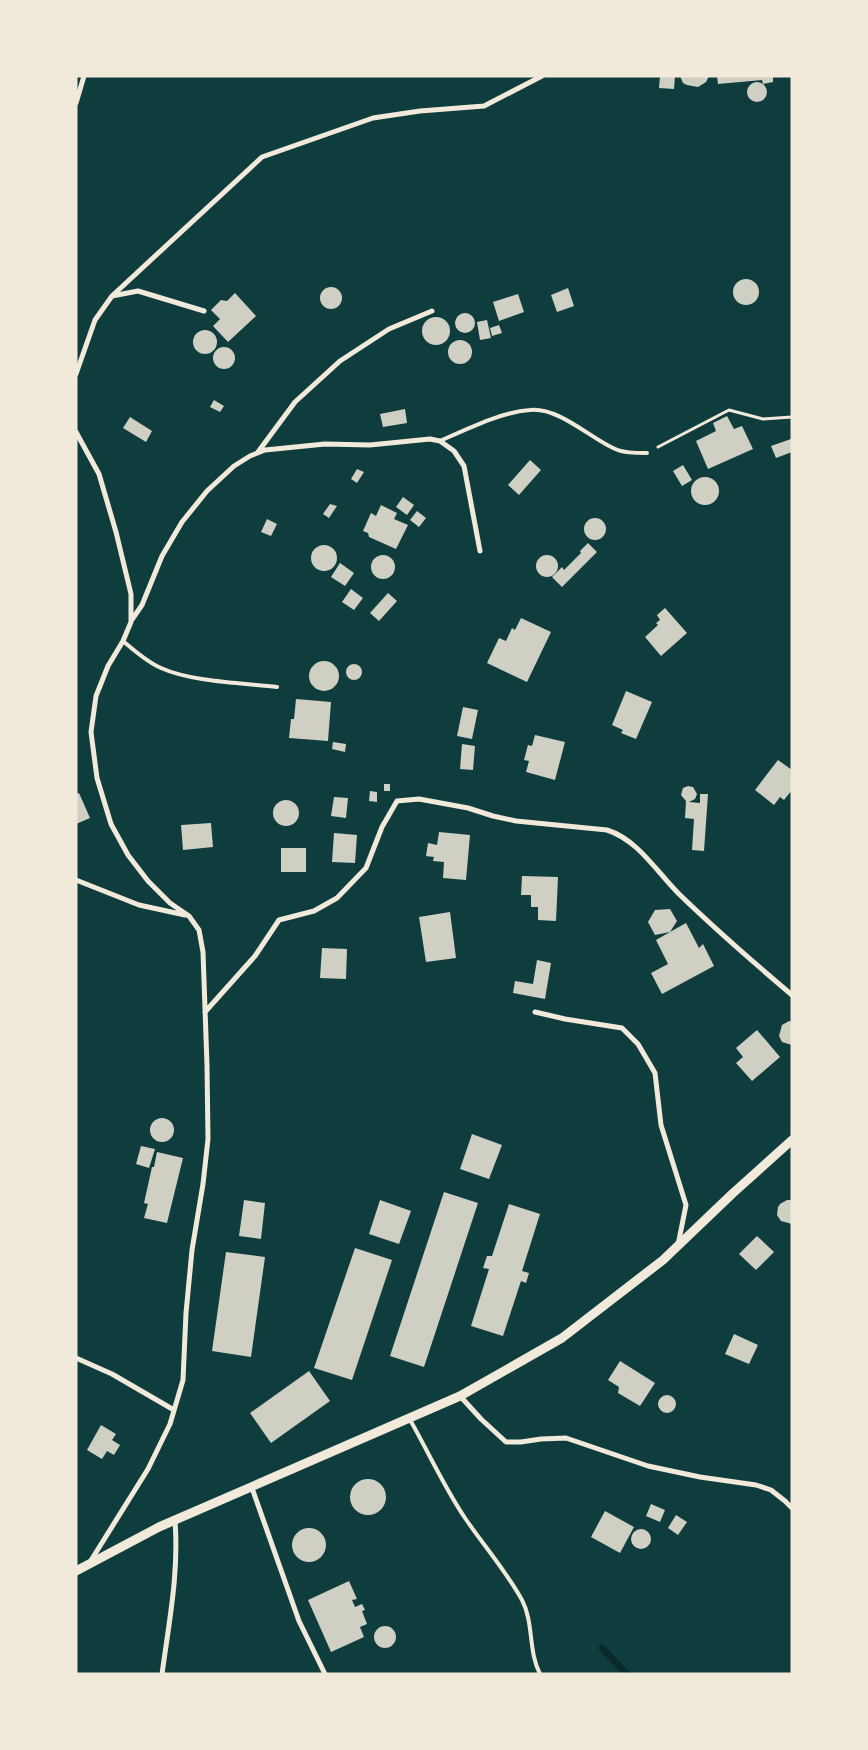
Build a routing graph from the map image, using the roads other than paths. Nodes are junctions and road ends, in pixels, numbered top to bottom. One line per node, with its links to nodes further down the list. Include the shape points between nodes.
1 (84, 76): 3 (street)
2 (542, 76): 4 (street, via 484,106 373,118 262,156)
3 (76, 103)
4 (112, 296): 6 (street, via 138,291); 7 (street, via 95,320)
5 (432, 311): 10 (street, via 389,329 340,361 295,402)
6 (204, 312)
7 (76, 374)
8 (76, 432): 13 (street, via 99,474 116,532 131,594)
9 (440, 441): 10 (street, via 325,444); 11 (lane, via 510,414 532,409 558,415 614,449); 12 (street, via 454,451 464,466)
10 (258, 453): 13 (street, via 234,466 207,491 182,522 162,556 142,605)
11 (646, 453)
12 (480, 551)
13 (130, 622): 14 (street)
14 (123, 641): 15 (lane, via 161,668 188,676); 17 (street, via 96,696 91,732 97,778 111,824 128,855 148,881)
15 (276, 687)
16 (76, 880): 17 (street, via 140,905)
17 (189, 916): 19 (street, via 199,930 203,952)
18 (792, 995): 19 (street, via 677,892 620,834 493,816 419,799 397,801 382,827 366,868 337,898 314,910 280,920 255,956)
19 (205, 1012): 25 (street, via 208,1139 192,1250 183,1380)
20 (535, 1012): 22 (street, via 622,1028 638,1044 655,1072 661,1125 686,1205)
21 (792, 1140): 22 (street)
22 (678, 1245): 24 (street, via 562,1338)
23 (76, 1358): 25 (street, via 112,1374)
24 (460, 1396): 26 (street); 28 (street, via 506,1442 566,1438 648,1466 756,1485 771,1490)
25 (174, 1410): 30 (street, via 148,1468)
26 (409, 1418): 27 (street); 34 (lane, via 464,1518 522,1602 530,1622 534,1657)
27 (252, 1488): 29 (street); 33 (street, via 299,1621)
28 (792, 1508)
29 (175, 1521): 30 (street); 32 (street, via 176,1585)
30 (89, 1565): 31 (street)
31 (76, 1571)
32 (162, 1674)
33 (324, 1674)
34 (540, 1674)

